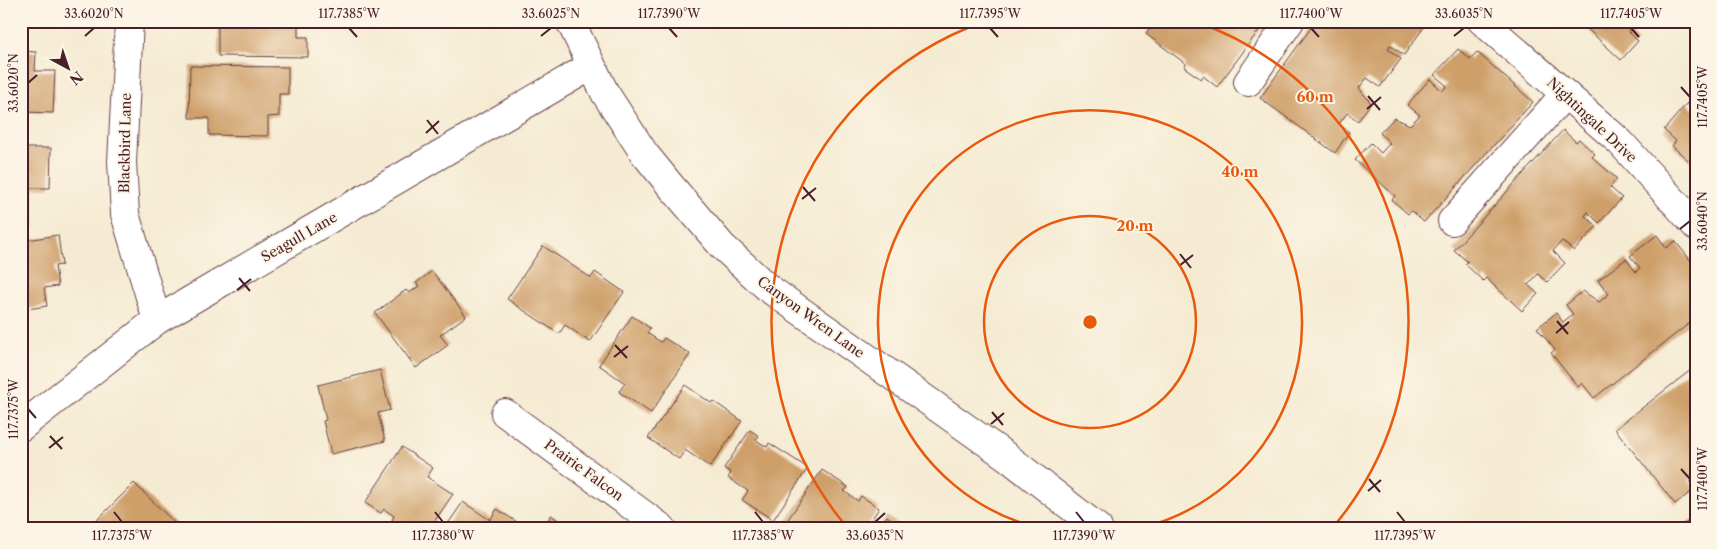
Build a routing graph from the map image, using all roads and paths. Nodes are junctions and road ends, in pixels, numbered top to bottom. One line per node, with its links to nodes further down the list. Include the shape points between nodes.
1 (129, 21): 10 (street, Blackbird Lane, via 122,162 125,214)
2 (570, 21): 5 (street, Canyon Wren Lane)
3 (1290, 21): 6 (street)
4 (1482, 21): 7 (street, Nightingale Drive)
5 (591, 66): 10 (street, Seagull Lane); 14 (street, Canyon Wren Lane, via 644,153 722,246 768,288 1006,456)
6 (1248, 82)
7 (1565, 94): 8 (street); 9 (street, Nightingale Drive, via 1620,142)
8 (1452, 221)
9 (1696, 226)
10 (157, 320): 12 (street, Seagull Lane)
11 (505, 413): 13 (street, Prairie Falcon)
12 (21, 427)
13 (662, 528)
14 (1098, 528)

